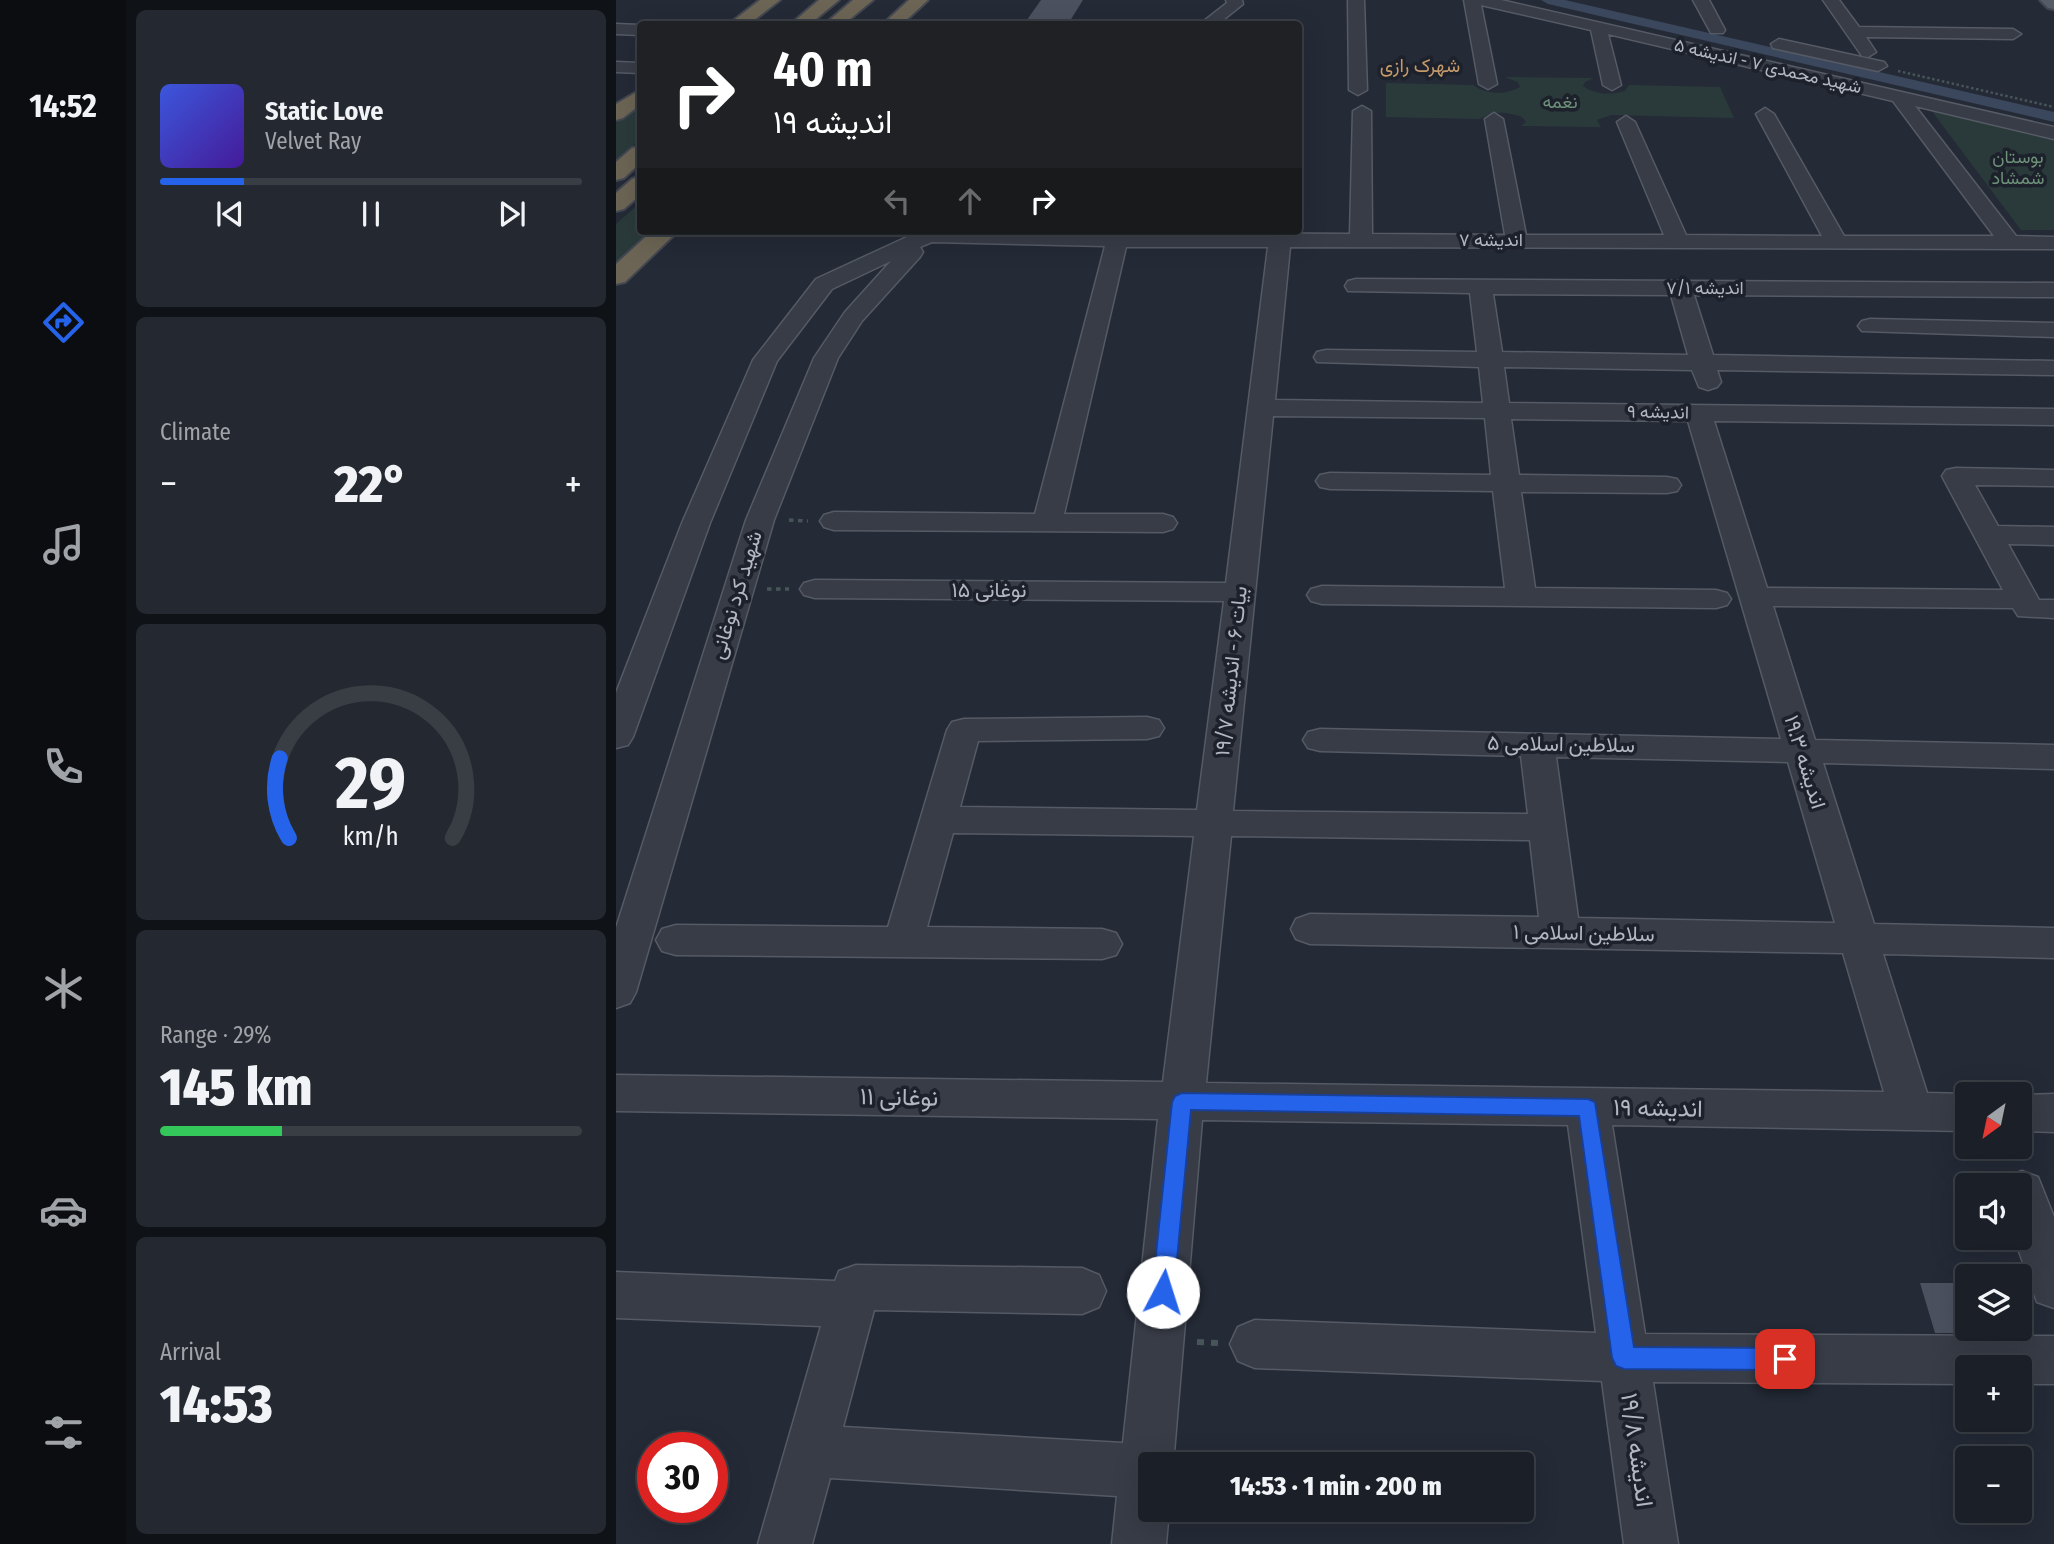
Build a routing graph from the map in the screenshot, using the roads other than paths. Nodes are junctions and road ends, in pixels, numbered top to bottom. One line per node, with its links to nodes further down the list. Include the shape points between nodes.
1 (771, 0): 15 (highway)
2 (787, 0): 16 (highway)
3 (830, 0): 17 (highway)
4 (864, 0): 18 (highway)
5 (892, 0): 19 (highway)
6 (919, 0): 20 (highway)
7 (1356, 0): 38 (street)
8 (1472, 0): 36 (street)
9 (1481, 0): 24 (street, شهید محمدی ۷ - اندیشه ۵)
10 (1701, 0): 23 (street, via 1723,32)
11 (1831, 0): 27 (street)
12 (2049, 0): 14 (main road)
13 (1234, 2): 21 (street); 22 (street)
14 (2054, 4)
15 (742, 21)
16 (770, 21)
17 (804, 21)
18 (838, 21)
19 (881, 21)
20 (895, 21)
21 (1212, 21)
22 (1237, 21)
23 (1690, 24)
24 (1598, 27): 31 (street, شهید محمدی ۷ - اندیشه ۵); 37 (street)
25 (616, 29): 26 (street)
26 (637, 30)
27 (1854, 33): 28 (street); 30 (street, via 1878,66)
28 (2013, 33)
29 (1757, 39): 30 (street)
30 (1811, 51): 34 (street)
31 (1734, 59): 34 (street, شهید محمدی ۷ - اندیشه ۵); 35 (street)
32 (616, 67): 33 (street)
33 (637, 68)
34 (1780, 69): 39 (street, شهید محمدی ۷ - اندیشه ۵)
35 (1746, 80)
36 (1488, 84)
37 (1612, 85)
38 (1358, 90)
39 (1899, 97): 44 (street, شهید محمدی ۷ - اندیشه ۵); 60 (street)
40 (1362, 111): 58 (street)
41 (1765, 114): 59 (street)
42 (1494, 119): 54 (street)
43 (1626, 122): 57 (street)
44 (2054, 133)
45 (637, 156): 46 (highway)
46 (616, 173)
47 (637, 186): 48 (highway)
48 (616, 204)
49 (662, 235): 63 (highway)
50 (927, 235): 98 (street, via 824,284 765,360 696,523)
51 (929, 235): 113 (street, شهید کرد نوغانی, via 876,289 826,358 760,520)
52 (984, 235): 55 (street, اندیشه ۷)
53 (1205, 235): 55 (street, اندیشه ۷); 56 (street, اندیشه ۷)
54 (1516, 239): 57 (street, اندیشه ۷); 58 (street, اندیشه ۷)
55 (1118, 240): 85 (street)
56 (1280, 240): 58 (street, اندیشه ۷); 77 (street, بیات ۶ - اندیشه ۱۹/۷)
57 (1677, 240): 59 (street, اندیشه ۷)
58 (1361, 241)
59 (1836, 241): 60 (street, اندیشه ۷)
60 (2008, 242): 61 (street, اندیشه ۷)
61 (2054, 243)
62 (1657, 266): 66 (street, اندیشه ۱۹.۳)
63 (616, 274)
64 (1356, 286): 65 (street, اندیشه ۷/۱)
65 (1481, 287): 66 (street, اندیشه ۷/۱); 72 (street)
66 (1673, 288): 67 (street, اندیشه ۷/۱); 73 (street, اندیشه ۱۹.۳)
67 (1850, 289): 68 (street, اندیشه ۷/۱, via 2015,281); 69 (street)
68 (2052, 292)
69 (1870, 326): 70 (street); 74 (street)
70 (2054, 330)
71 (1326, 357): 72 (street)
72 (1490, 359): 73 (street); 78 (street)
73 (1702, 362): 74 (street); 76 (street, اندیشه ۱۹.۳)
74 (1890, 365): 75 (street)
75 (2054, 368)
76 (1705, 404): 78 (street, اندیشه ۹); 79 (street, اندیشه ۹); 93 (street, اندیشه ۱۹.۳)
77 (1261, 408): 78 (street, اندیشه ۹); 90 (street, بیات ۶ - اندیشه ۱۹/۷)
78 (1497, 410): 82 (street)
79 (2054, 417)
80 (2054, 478): 87 (street, via 1956,476)
81 (1330, 481): 82 (street)
82 (1506, 483): 83 (street); 92 (street)
83 (1667, 485)
84 (834, 521): 85 (street)
85 (1047, 523): 86 (street)
86 (1163, 523)
87 (1988, 535): 88 (street); 95 (street)
88 (2054, 536)
89 (815, 589): 90 (street, نوغانی ۱۵)
90 (1240, 592): 104 (street, بیات ۶ - اندیشه ۱۹/۷)
91 (1322, 595): 92 (street)
92 (1521, 597): 94 (street)
93 (1755, 597): 95 (street); 101 (street, اندیشه ۱۹.۳)
94 (1716, 599)
95 (2023, 599): 96 (street, via 2029,609)
96 (2054, 609)
97 (1147, 728): 103 (street, via 964,730)
98 (616, 737)
99 (1320, 740): 100 (street, سلاطین اسلامی ۵)
100 (1537, 744): 101 (street, سلاطین اسلامی ۵); 105 (street)
101 (1801, 750): 102 (street, سلاطین اسلامی ۵); 109 (street, اندیشه ۱۹.۳)
102 (2054, 757)
103 (938, 820): 104 (street); 110 (street)
104 (1214, 822): 105 (street); 115 (street, بیات ۶ - اندیشه ۱۹/۷)
105 (1547, 827): 107 (street)
106 (1310, 929): 107 (street, سلاطین اسلامی ۱)
107 (1560, 932): 109 (street, سلاطین اسلامی ۱)
108 (676, 940): 110 (street)
109 (1859, 940): 111 (street, سلاطین اسلامی ۱); 117 (street, اندیشه ۱۹.۳)
110 (903, 942): 112 (street)
111 (2054, 943)
112 (1102, 944)
113 (616, 992)
114 (616, 1093): 115 (street, نوغانی ۱۱)
115 (1182, 1102): 116 (street, اندیشه ۱۹); 130 (street, بیات ۶ - اندیشه ۱۹/۷)
116 (1588, 1108): 117 (street, اندیشه ۱۹); 127 (street, اندیشه ۱۹/۸)
117 (1910, 1111): 118 (street, اندیشه ۱۹)
118 (1955, 1112)
119 (2032, 1113): 120 (street)
120 (2054, 1113)
121 (2032, 1221): 122 (street)
122 (2054, 1286)
123 (1082, 1291): 125 (street)
124 (616, 1295): 125 (street)
125 (853, 1296): 129 (street)
126 (1255, 1344): 127 (street)
127 (1624, 1358): 128 (street); 135 (street, اندیشه ۱۹/۸)
128 (2054, 1360)
129 (810, 1451): 131 (street); 133 (street)
130 (1148, 1452)
131 (1138, 1471)
132 (1141, 1522): 134 (street, بیات ۶ - اندیشه ۱۹/۷)
133 (785, 1544)
134 (1139, 1544)
135 (1651, 1544)

